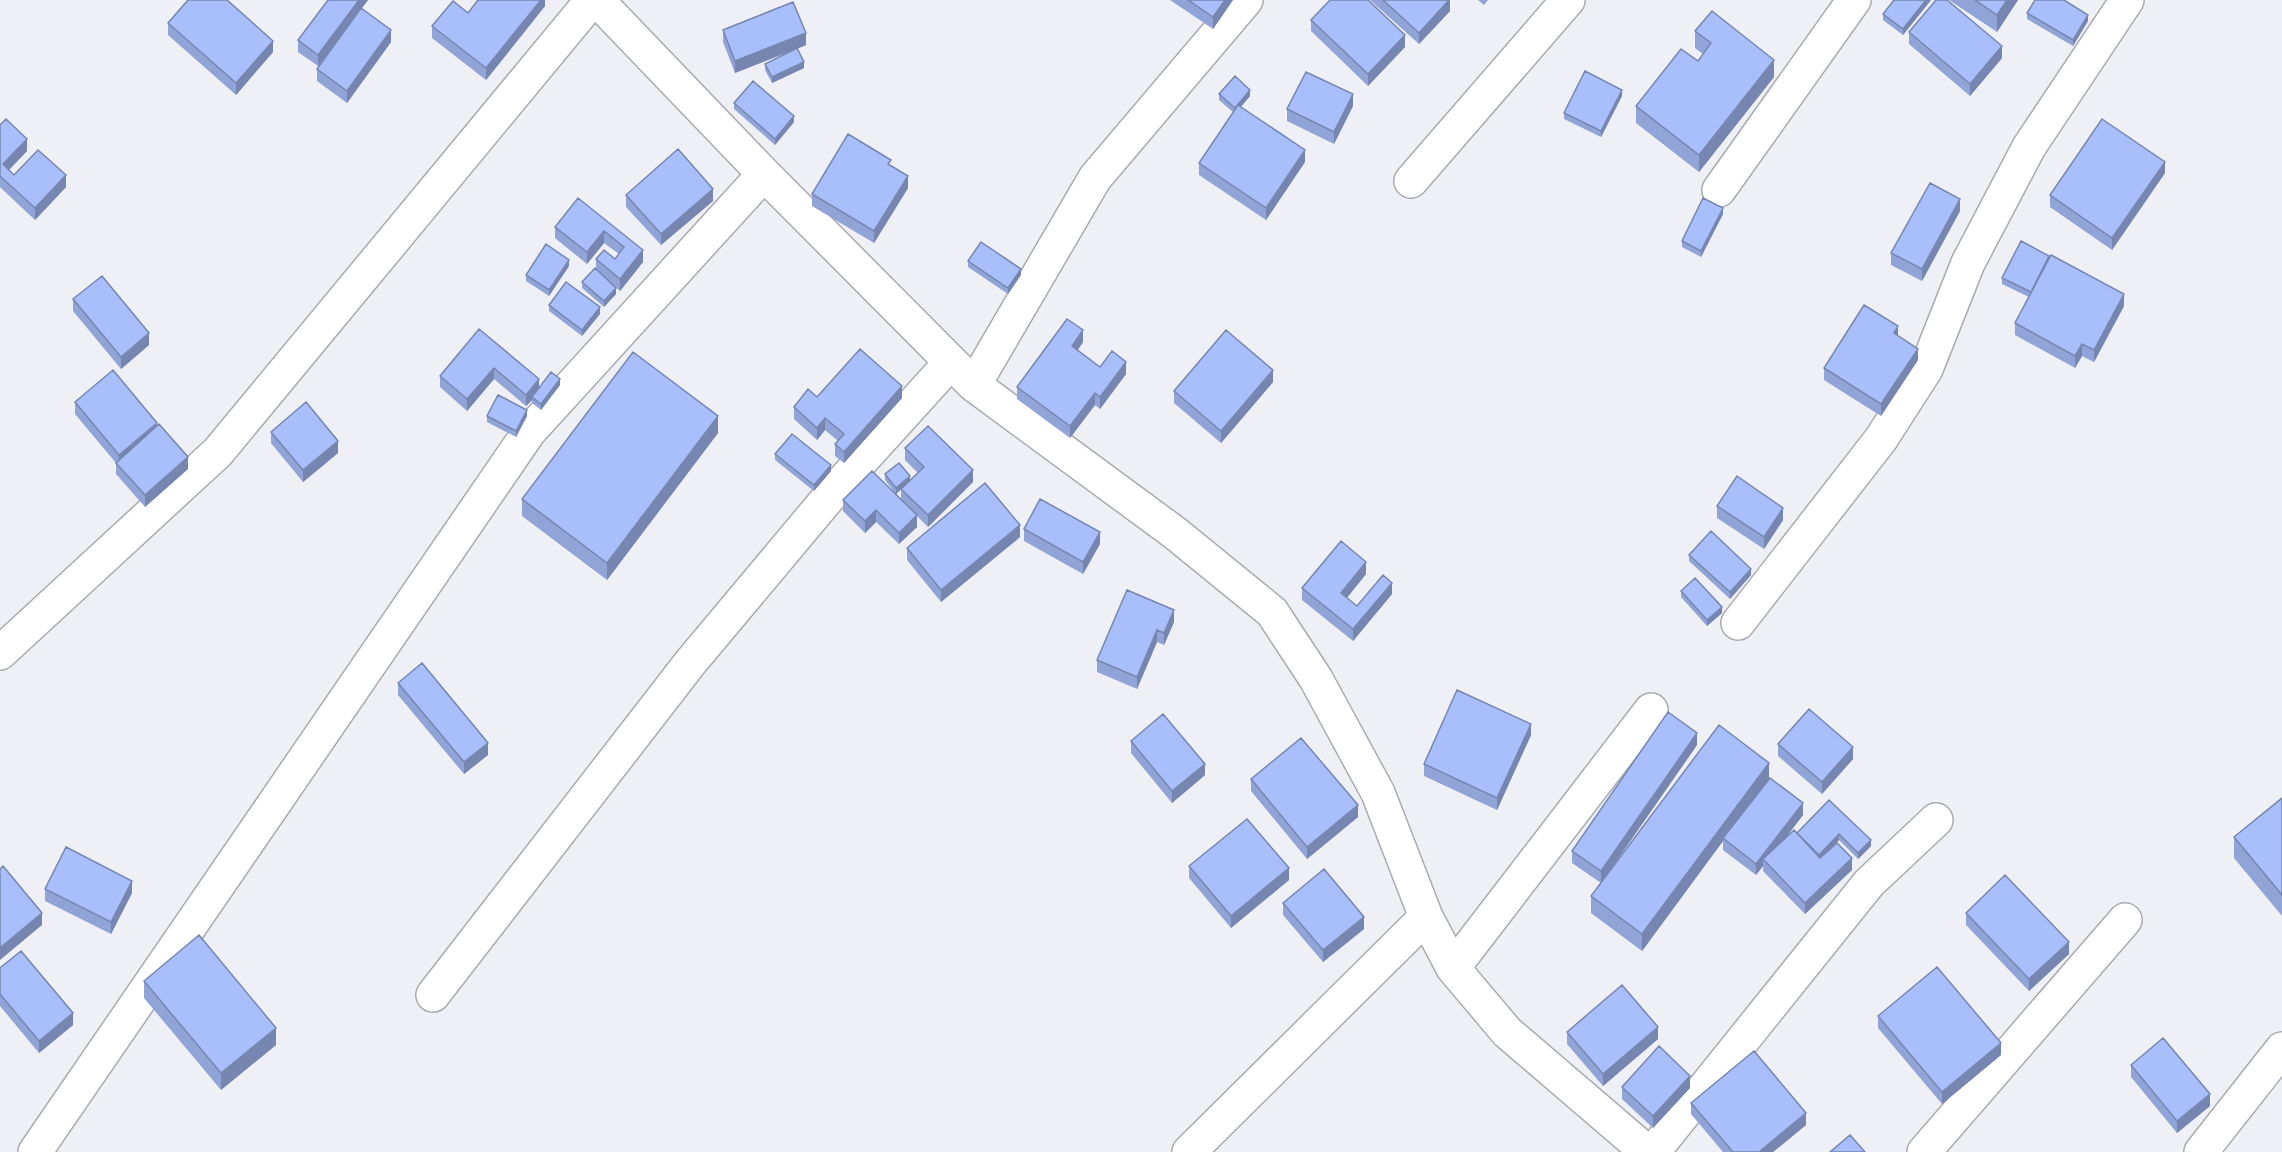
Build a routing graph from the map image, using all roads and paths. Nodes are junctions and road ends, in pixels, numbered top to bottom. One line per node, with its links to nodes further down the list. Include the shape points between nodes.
1 (592, 0): 13 (street, via 218,452)
2 (597, 0): 7 (street)
3 (1246, 0): 11 (street, via 1095,178)
4 (1568, 0): 8 (street)
5 (1854, 0): 9 (street)
6 (2127, 0): 12 (street, via 2029,147 1968,263 1926,369 1881,439)
7 (764, 174): 10 (street); 21 (street, via 529,432)
8 (1411, 181)
9 (1719, 190)
10 (951, 362): 11 (street); 19 (street, via 834,491 690,663)
11 (974, 385): 16 (street, via 1175,533 1272,612 1316,679 1378,793)
12 (1738, 623)
13 (0, 653)
14 (1651, 710): 18 (street)
15 (1936, 820): 24 (street, via 1869,883)
16 (1426, 918): 18 (street); 22 (street)
17 (2125, 920): 25 (street)
18 (1453, 968): 23 (street, via 1507,1032)
19 (433, 995)
20 (2282, 1049): 26 (street)
21 (35, 1152)
22 (1189, 1152)
23 (1647, 1152)
24 (1653, 1152)
25 (1924, 1152)
26 (2201, 1152)

